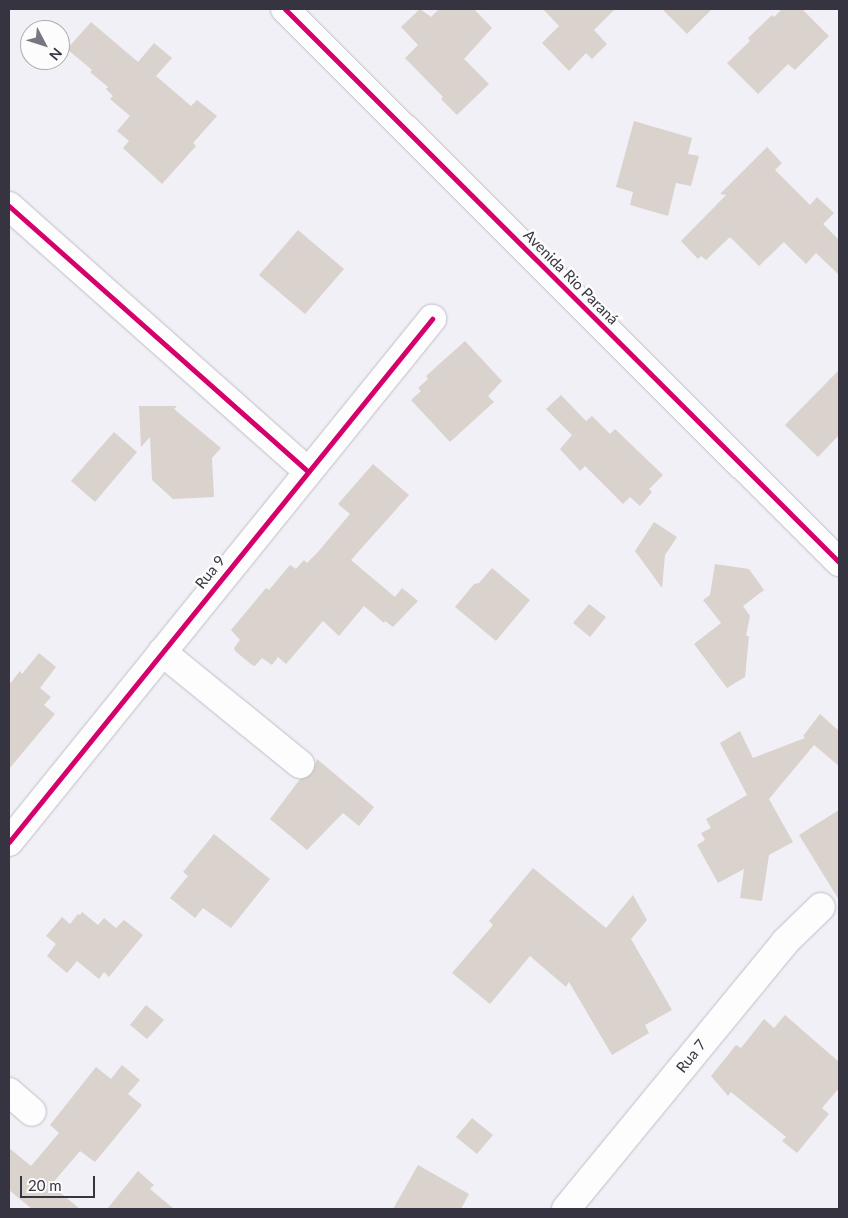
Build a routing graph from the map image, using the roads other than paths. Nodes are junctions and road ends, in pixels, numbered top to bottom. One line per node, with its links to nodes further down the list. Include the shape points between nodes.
1 (286, 9): 5 (street, Avenida Rio Paraná)
2 (9, 206): 4 (street)
3 (432, 319): 4 (street, Rua 9)
4 (308, 471): 6 (street, Rua 9)
5 (839, 562)
6 (162, 652): 7 (street); 8 (street, Rua 9)
7 (300, 764)
8 (10, 838)
9 (821, 907): 12 (street, Rua 7, via 786,942)
10 (9, 1092): 11 (street)
11 (32, 1112)
12 (566, 1209)

